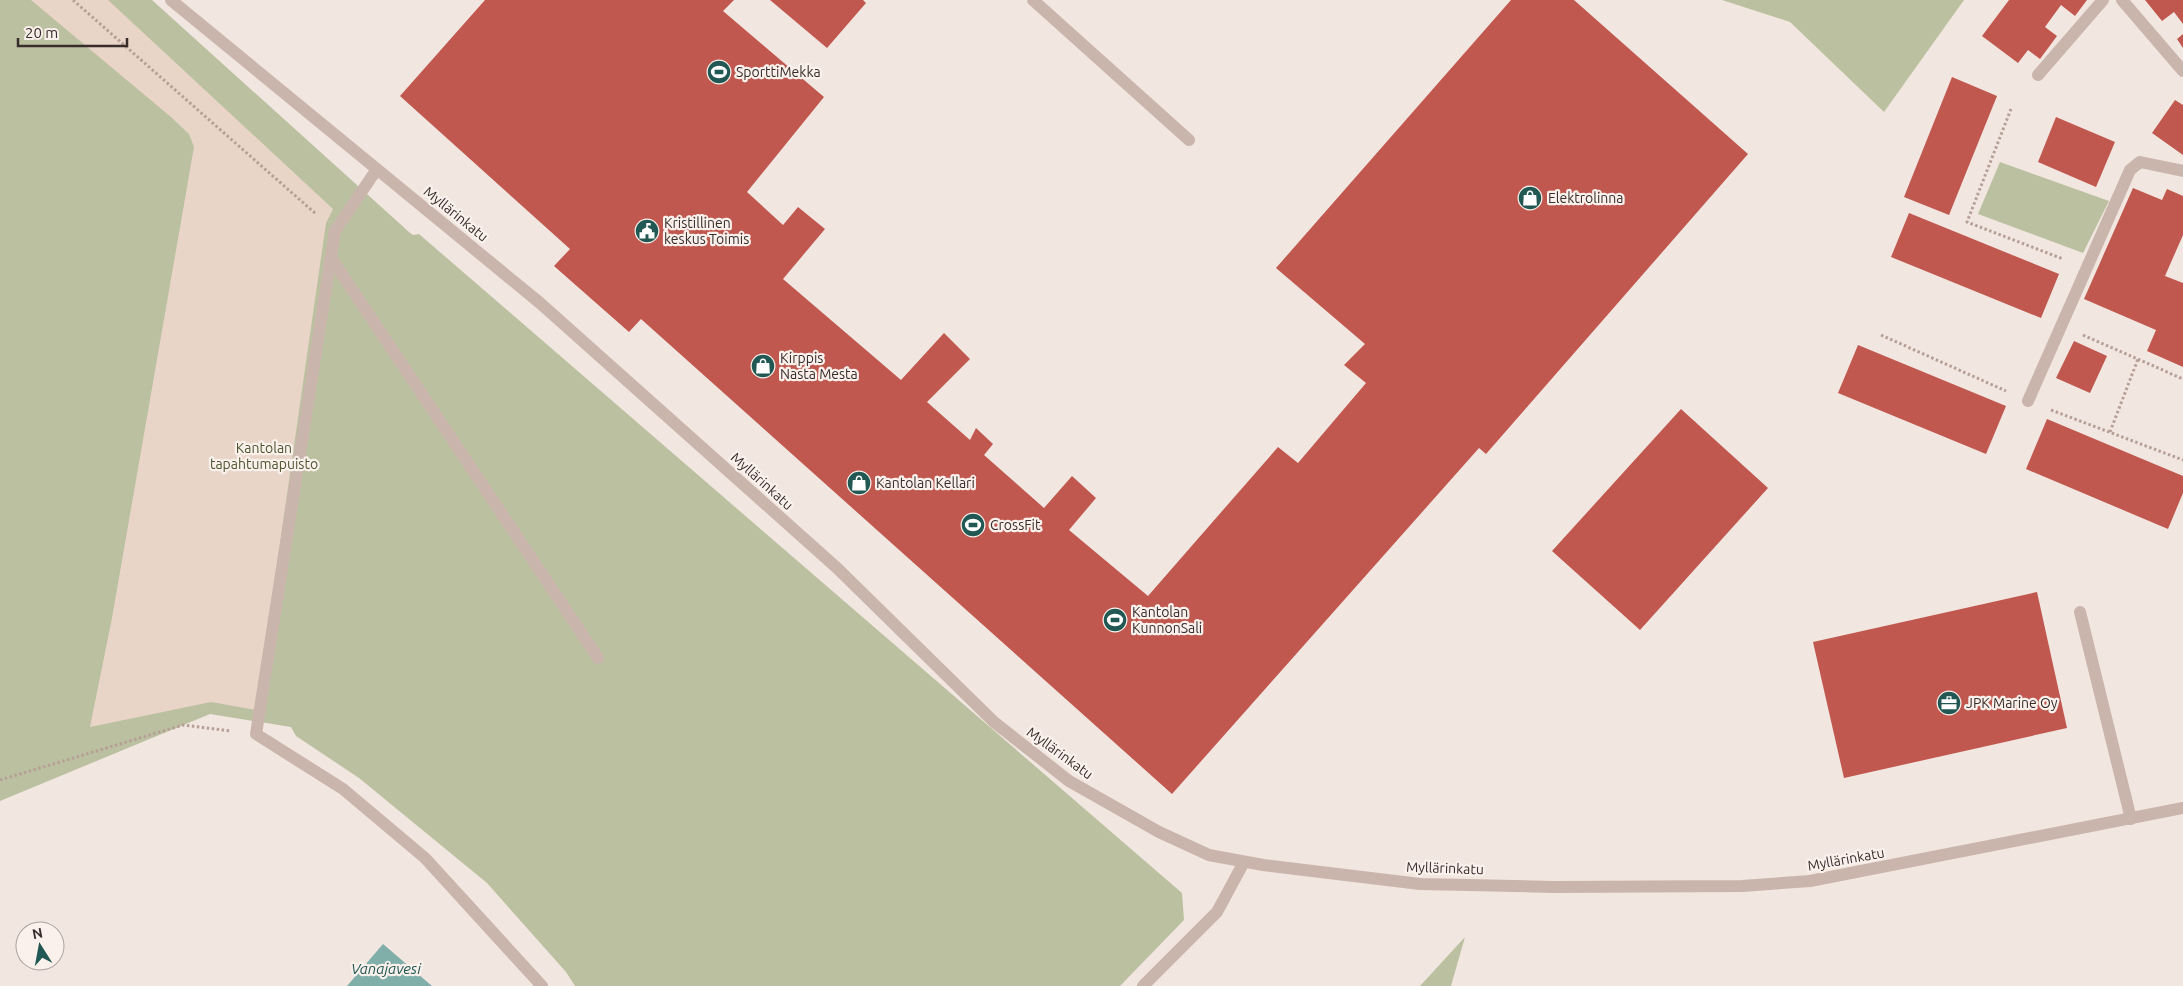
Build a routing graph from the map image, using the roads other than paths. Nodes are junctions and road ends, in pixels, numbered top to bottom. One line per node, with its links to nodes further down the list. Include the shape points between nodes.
1 (171, 0): 8 (street, Myllärinkatu)
2 (1033, 0): 7 (street)
3 (2103, 0): 6 (street)
4 (2122, 0): 5 (street)
5 (2183, 71)
6 (2038, 75)
7 (1189, 140)
8 (377, 169): 10 (street, via 335,232); 16 (street, Myllärinkatu, via 540,303 830,562 1002,728 1068,781 1159,832 1209,855)
9 (2183, 171): 11 (street, via 2140,162 2130,170)
10 (331, 258): 13 (street); 17 (street, via 256,734 343,789 425,858)
11 (2028, 401)
12 (2080, 612): 15 (street)
13 (598, 658)
14 (2183, 808): 15 (street, Myllärinkatu)
15 (2131, 819): 16 (street, Myllärinkatu, via 1810,881 1742,886 1420,884)
16 (1244, 862): 18 (street, via 1217,912)
17 (542, 986)
18 (1143, 986)

